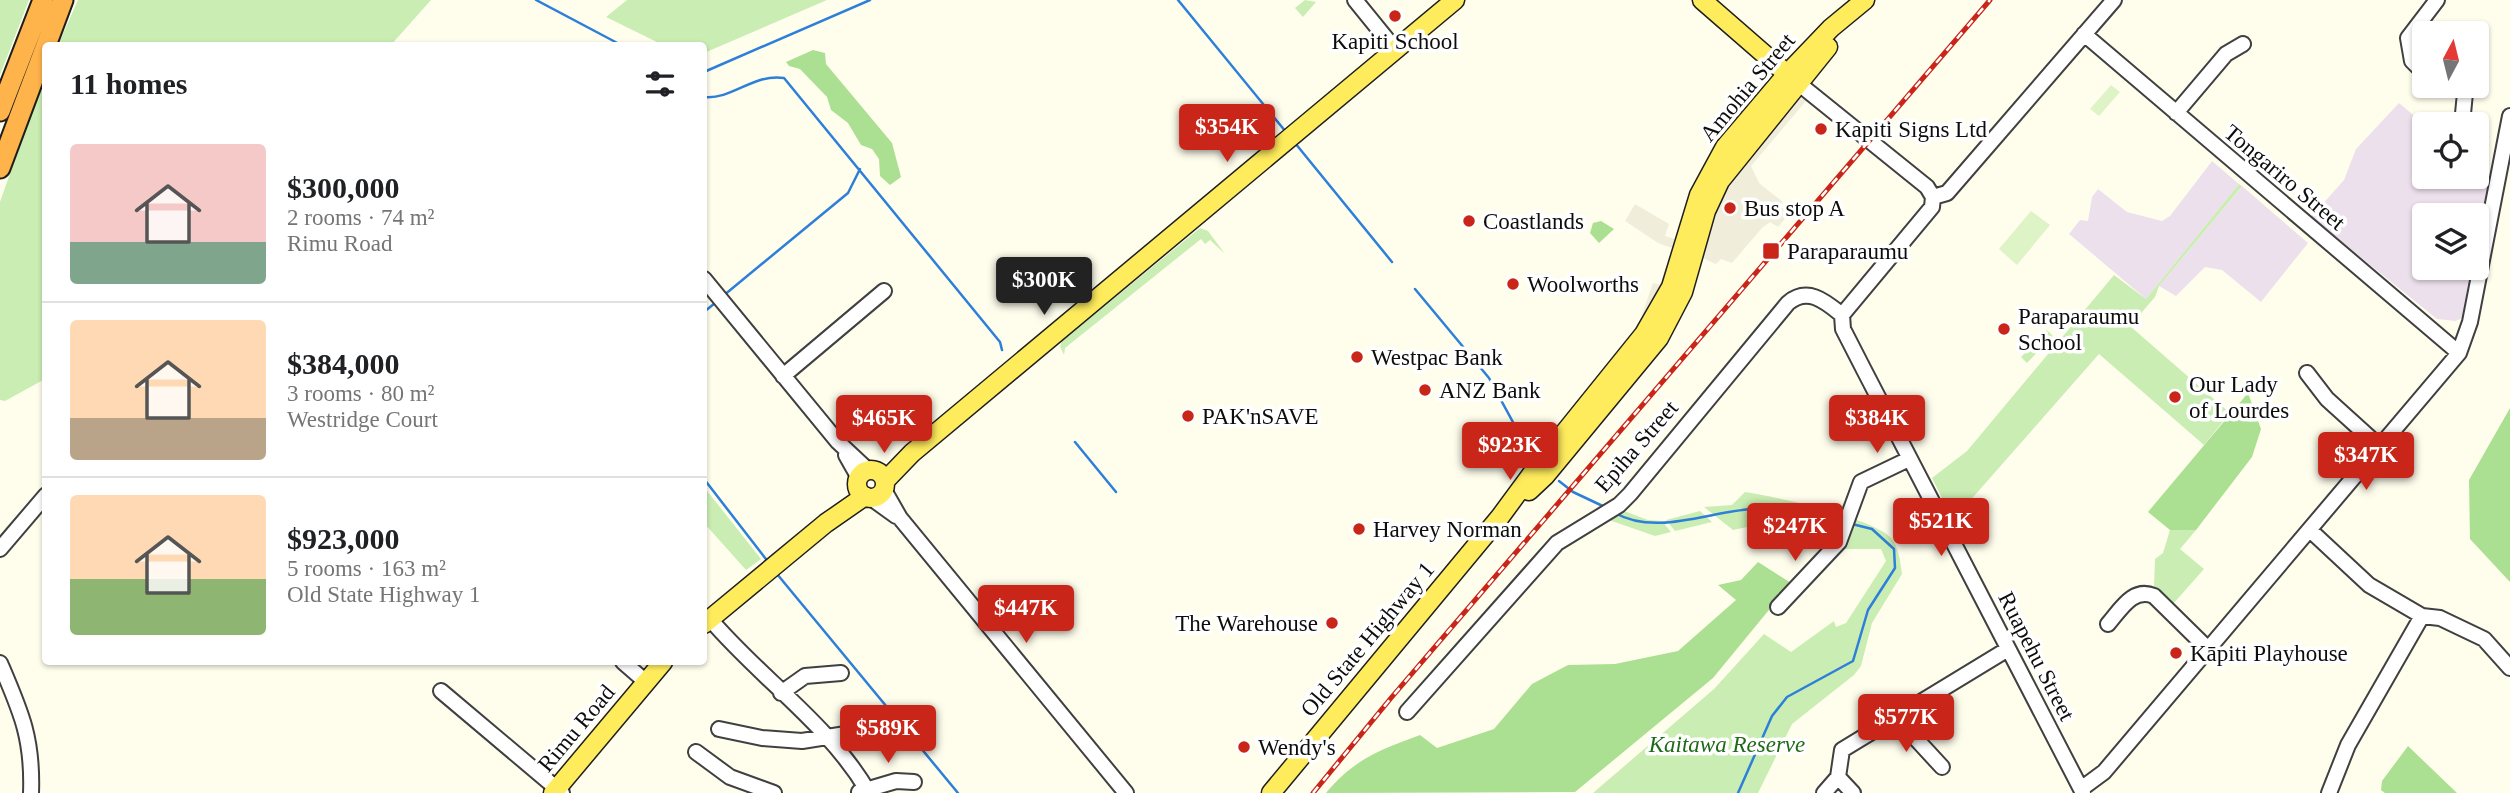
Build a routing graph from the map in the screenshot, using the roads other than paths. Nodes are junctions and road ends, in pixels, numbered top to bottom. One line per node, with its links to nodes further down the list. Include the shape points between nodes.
1 (43, 0): 18 (highway)
2 (63, 0): 12 (highway)
3 (1355, 0): 14 (street)
4 (1455, 0): 14 (main road)
5 (1702, 0): 17 (main road)
6 (1866, 0): 17 (main road, Amohia Street)
7 (2114, 0): 11 (street)
8 (2437, 0): 9 (street)
9 (2421, 21)
10 (2412, 33): 16 (street, via 2408,38)
11 (2084, 34): 19 (street, Tongariro Street); 22 (street, via 1962,177 1947,193)
12 (47, 42)
13 (2243, 44): 19 (street, via 2226,54)
14 (1394, 48): 34 (main road)
15 (42, 56): 21 (highway)
16 (2412, 61)
17 (1792, 78): 22 (street, via 1927,187); 26 (main road, Amohia Street, via 1716,187); 28 (main road, Amohia Street, via 1733,137 1706,177 1671,287 1644,334)
18 (0, 111)
19 (2176, 114): 27 (street, Tongariro Street)
20 (2510, 116): 27 (street, via 2470,322)
21 (0, 168)
22 (1933, 197): 25 (street, via 1932,207)
23 (707, 283): 30 (street)
24 (884, 291): 30 (street)
25 (1842, 315): 32 (street, Ruapehu Street, via 1843,329); 52 (street, Epiha Street, via 1812,295 1794,298 1619,505 1557,543)
26 (1672, 316): 33 (main road, Old State Highway 1, via 1645,358)
27 (2459, 353): 31 (street)
28 (1615, 371): 33 (main road, Old State Highway 1)
29 (2307, 373): 31 (street, via 2319,391)
30 (783, 376): 34 (street)
31 (2381, 447): 36 (street)
32 (1909, 459): 38 (street, via 1861,482 1841,537); 42 (street, Ruapehu Street)
33 (1543, 468): 67 (main road, Old State Highway 1)
34 (871, 484): 40 (main road); 66 (street)
35 (42, 500): 37 (street)
36 (2311, 531): 39 (street, via 2369,584); 43 (street)
37 (0, 550)
38 (1778, 607)
39 (2422, 616): 47 (street, via 2440,618 2484,639); 70 (street, via 2348,745)
40 (707, 621): 51 (street)
41 (2108, 624): 43 (street, via 2133,595 2147,593)
42 (2008, 649): 53 (street); 62 (street, Ruapehu Street)
43 (2209, 650): 62 (street, via 2104,772)
44 (0, 663): 64 (street, via 27,727)
45 (626, 665): 49 (street)
46 (660, 665): 49 (main road, Rimu Road)
47 (2510, 668)
48 (841, 674): 51 (street, via 805,676)
49 (646, 682): 61 (main road, Rimu Road)
50 (441, 691): 61 (street)
51 (781, 694): 56 (street)
52 (1407, 712)
53 (1895, 716): 58 (street); 59 (street, via 1842,750)
54 (719, 729): 56 (street, via 802,741)
55 (877, 729): 56 (street)
56 (827, 735): 63 (street, via 841,750)
57 (696, 752): 65 (street, via 730,777)
58 (1942, 767)
59 (1838, 777): 68 (street); 69 (street)
60 (914, 782): 63 (street, via 895,781)
61 (557, 791)
62 (2082, 791)
63 (864, 792)
64 (31, 793)
65 (774, 793)
66 (1126, 793)
67 (1271, 793)
68 (1824, 793)
69 (1853, 793)
70 (2329, 793)

